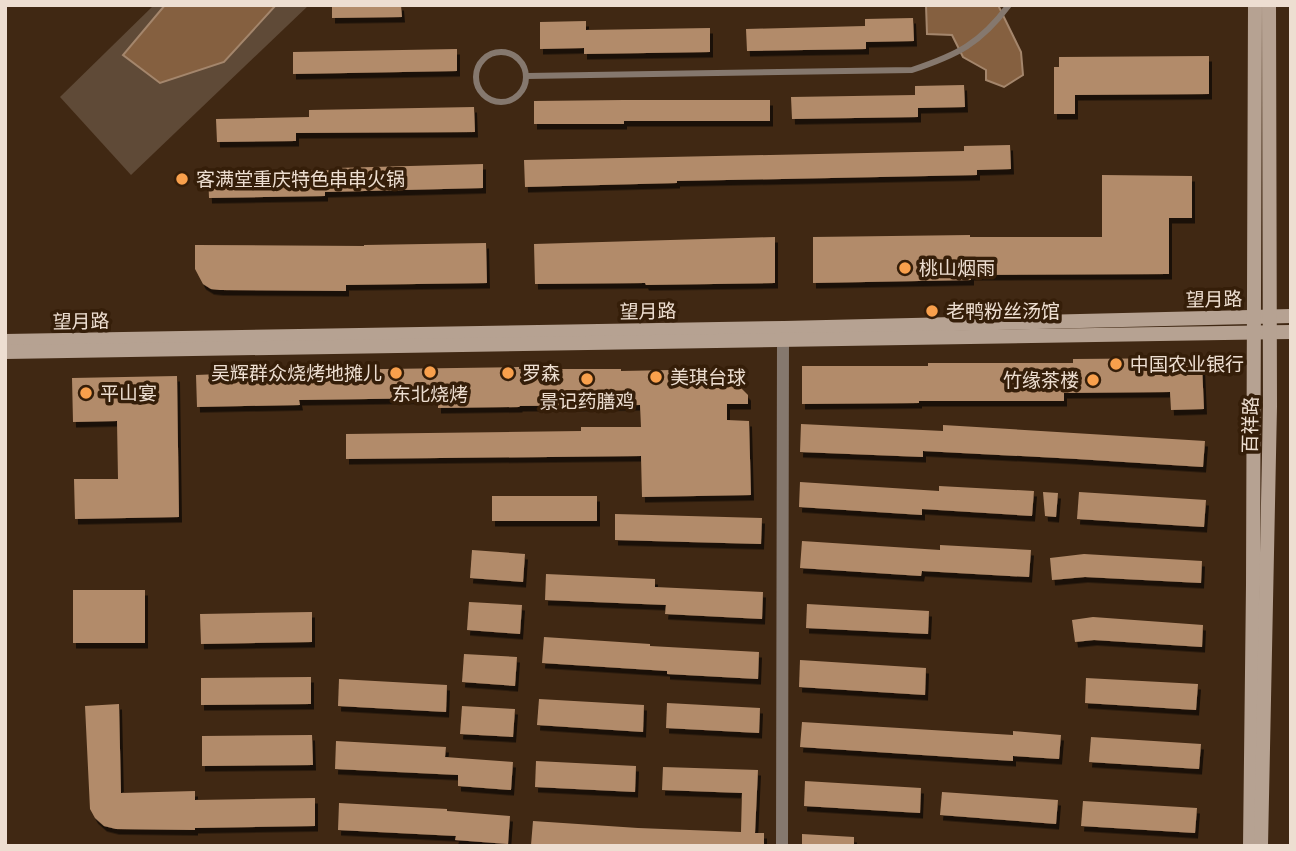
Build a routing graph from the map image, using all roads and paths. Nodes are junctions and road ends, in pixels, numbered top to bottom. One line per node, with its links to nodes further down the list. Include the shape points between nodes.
1 (1255, 5): 6 (street, 百祥路)
2 (1269, 5): 7 (street, 百祥路)
3 (1009, 6): 4 (lane, via 963,49 912,70)
4 (527, 76): 4 (lane, via 523,63 500,51 479,64 476,77 489,99 502,102 524,89)
5 (1291, 316): 7 (street, 望月路)
6 (1253, 317): 7 (street, 望月路); 8 (street, 百祥路); 12 (street, 望月路)
7 (1270, 317): 9 (street, 百祥路)
8 (1253, 332): 9 (street, 望月路); 11 (street, 望月路); 15 (street, 百祥路)
9 (1270, 332): 10 (street, 望月路); 16 (street, 百祥路)
10 (1291, 332)
11 (783, 340): 13 (street, 望月路); 14 (street)
12 (5, 341)
13 (5, 352)
14 (782, 846)
15 (1250, 846)
16 (1261, 846)

